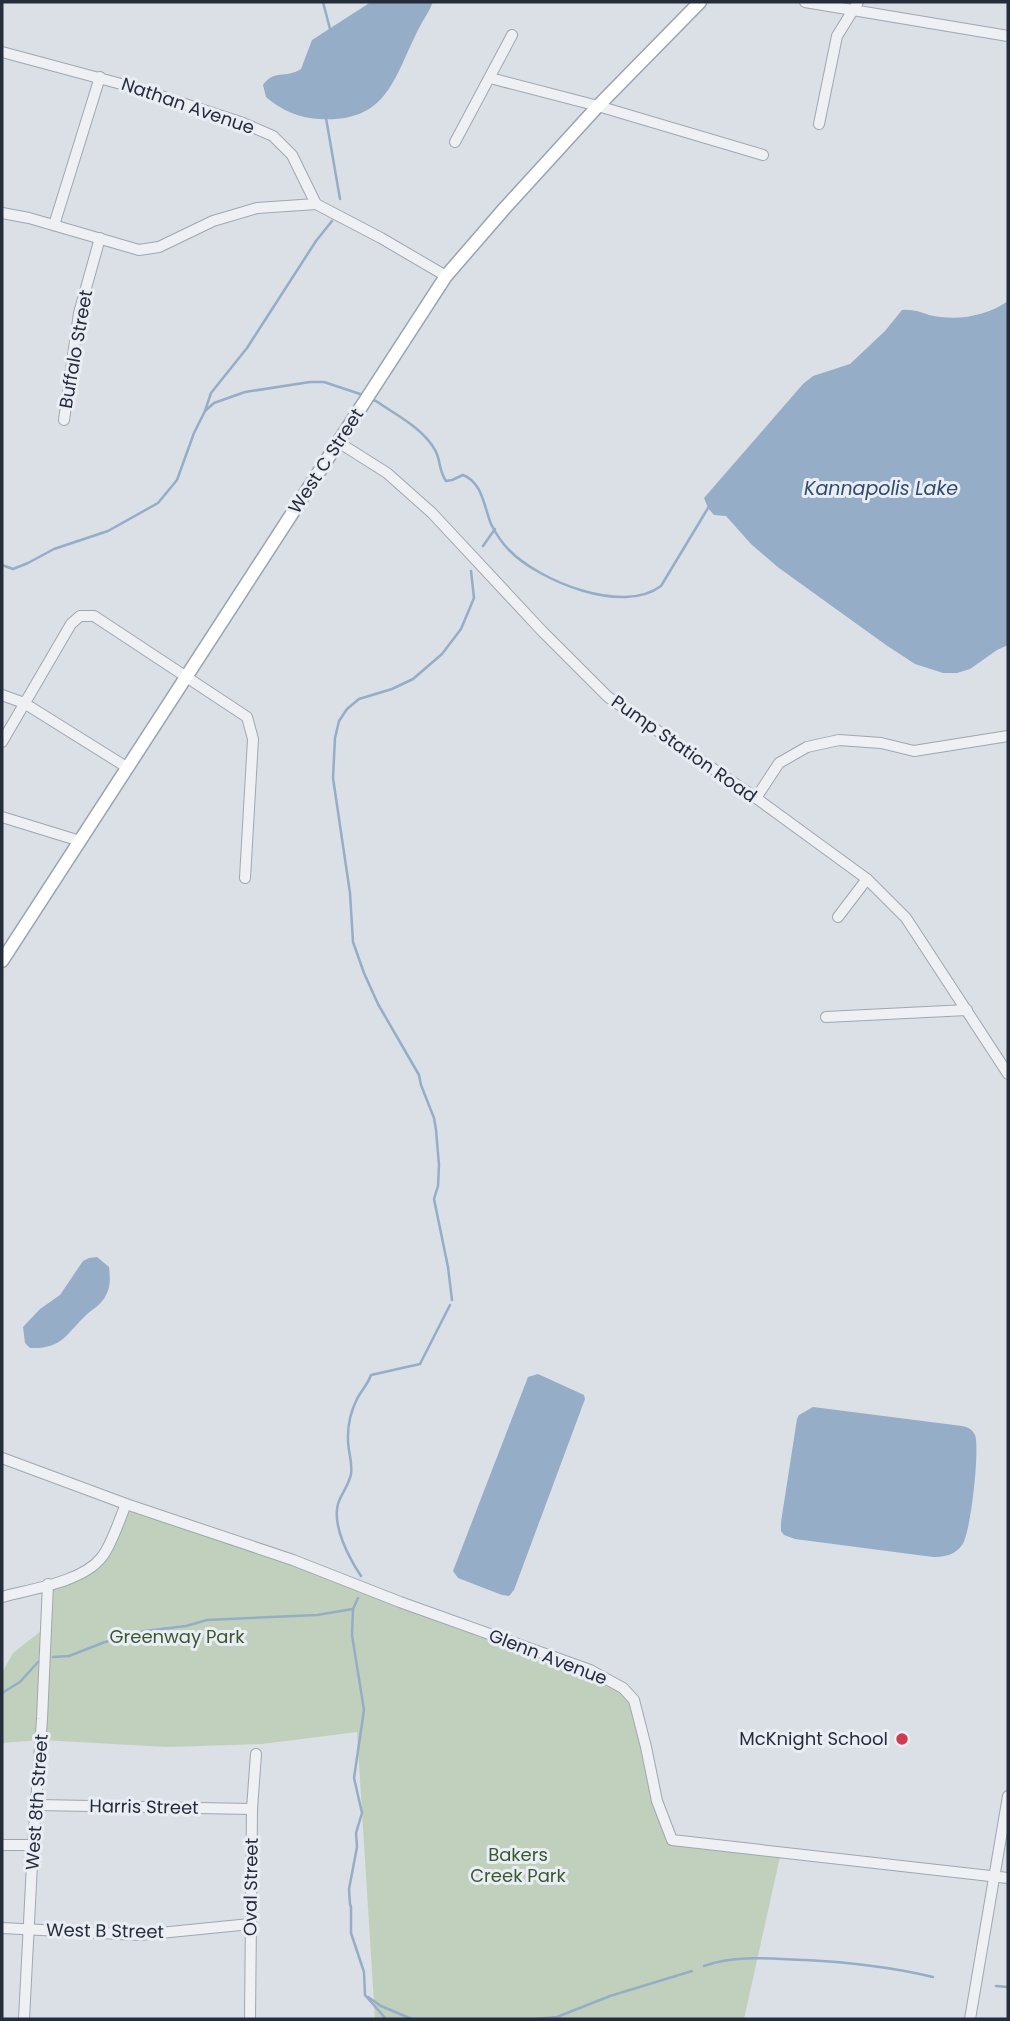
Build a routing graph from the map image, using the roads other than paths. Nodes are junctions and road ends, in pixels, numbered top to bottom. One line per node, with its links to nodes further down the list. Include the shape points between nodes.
1 (700, 2): 9 (main road, West C Street)
2 (805, 2): 3 (street)
3 (855, 6): 5 (street); 10 (street, via 837,36)
4 (512, 34): 8 (street)
5 (1008, 36)
6 (2, 52): 7 (street, Nathan Avenue)
7 (100, 77): 13 (street, Nathan Avenue, via 273,136 292,155); 15 (street)
8 (490, 78): 9 (street); 11 (street)
9 (598, 106): 12 (street); 17 (main road, West C Street)
10 (819, 124)
11 (455, 142)
12 (763, 155)
13 (316, 204): 16 (street, via 257,208 214,221 159,247 139,250); 17 (street)
14 (2, 213): 15 (street)
15 (54, 225): 16 (street)
16 (100, 238): 18 (street, Buffalo Street, via 79,313)
17 (446, 276): 19 (main road, West C Street)
18 (64, 419)
19 (338, 442): 20 (main road, West C Street); 26 (street, Pump Station Road, via 387,473 432,513 608,697)
20 (185, 677): 22 (street, via 94,616 80,615); 25 (main road, West C Street); 29 (street, via 247,717 253,739)
21 (2, 695): 22 (street)
22 (24, 703): 24 (street); 25 (street)
23 (1008, 736): 26 (street, via 914,751 839,740 807,747 779,764)
24 (2, 741)
25 (128, 768): 28 (main road, West C Street)
26 (755, 798): 30 (street, Pump Station Road)
27 (2, 817): 28 (street)
28 (80, 841): 32 (main road, West C Street)
29 (245, 878)
30 (867, 879): 31 (street); 33 (street, Pump Station Road, via 906,918)
31 (838, 917)
32 (2, 961)
33 (967, 1010): 34 (street); 35 (street, Pump Station Road)
34 (825, 1017)
35 (1008, 1073)
36 (2, 1458): 37 (street, Glenn Avenue)
37 (126, 1504): 38 (street, via 103,1557 90,1569); 46 (street, Glenn Avenue, via 293,1560 590,1670 623,1688 634,1700 657,1801 672,1840)
38 (48, 1584): 39 (street); 42 (street, West 8th Street)
39 (2, 1597)
40 (256, 1754): 43 (street, Oval Street)
41 (1008, 1796): 46 (street)
42 (37, 1805): 43 (street, Harris Street); 45 (street, West 8th Street)
43 (252, 1809): 48 (street, Oval Street)
44 (2, 1845): 45 (street)
45 (33, 1845): 50 (street, West 8th Street)
46 (994, 1876): 47 (street, Glenn Avenue); 53 (street)
47 (1008, 1878)
48 (250, 1924): 50 (street, West B Street, via 140,1935); 52 (street, Oval Street)
49 (2, 1928): 50 (street, West B Street)
50 (30, 1930): 51 (street, West 8th Street)
51 (24, 2019)
52 (250, 2019)
53 (970, 2019)

